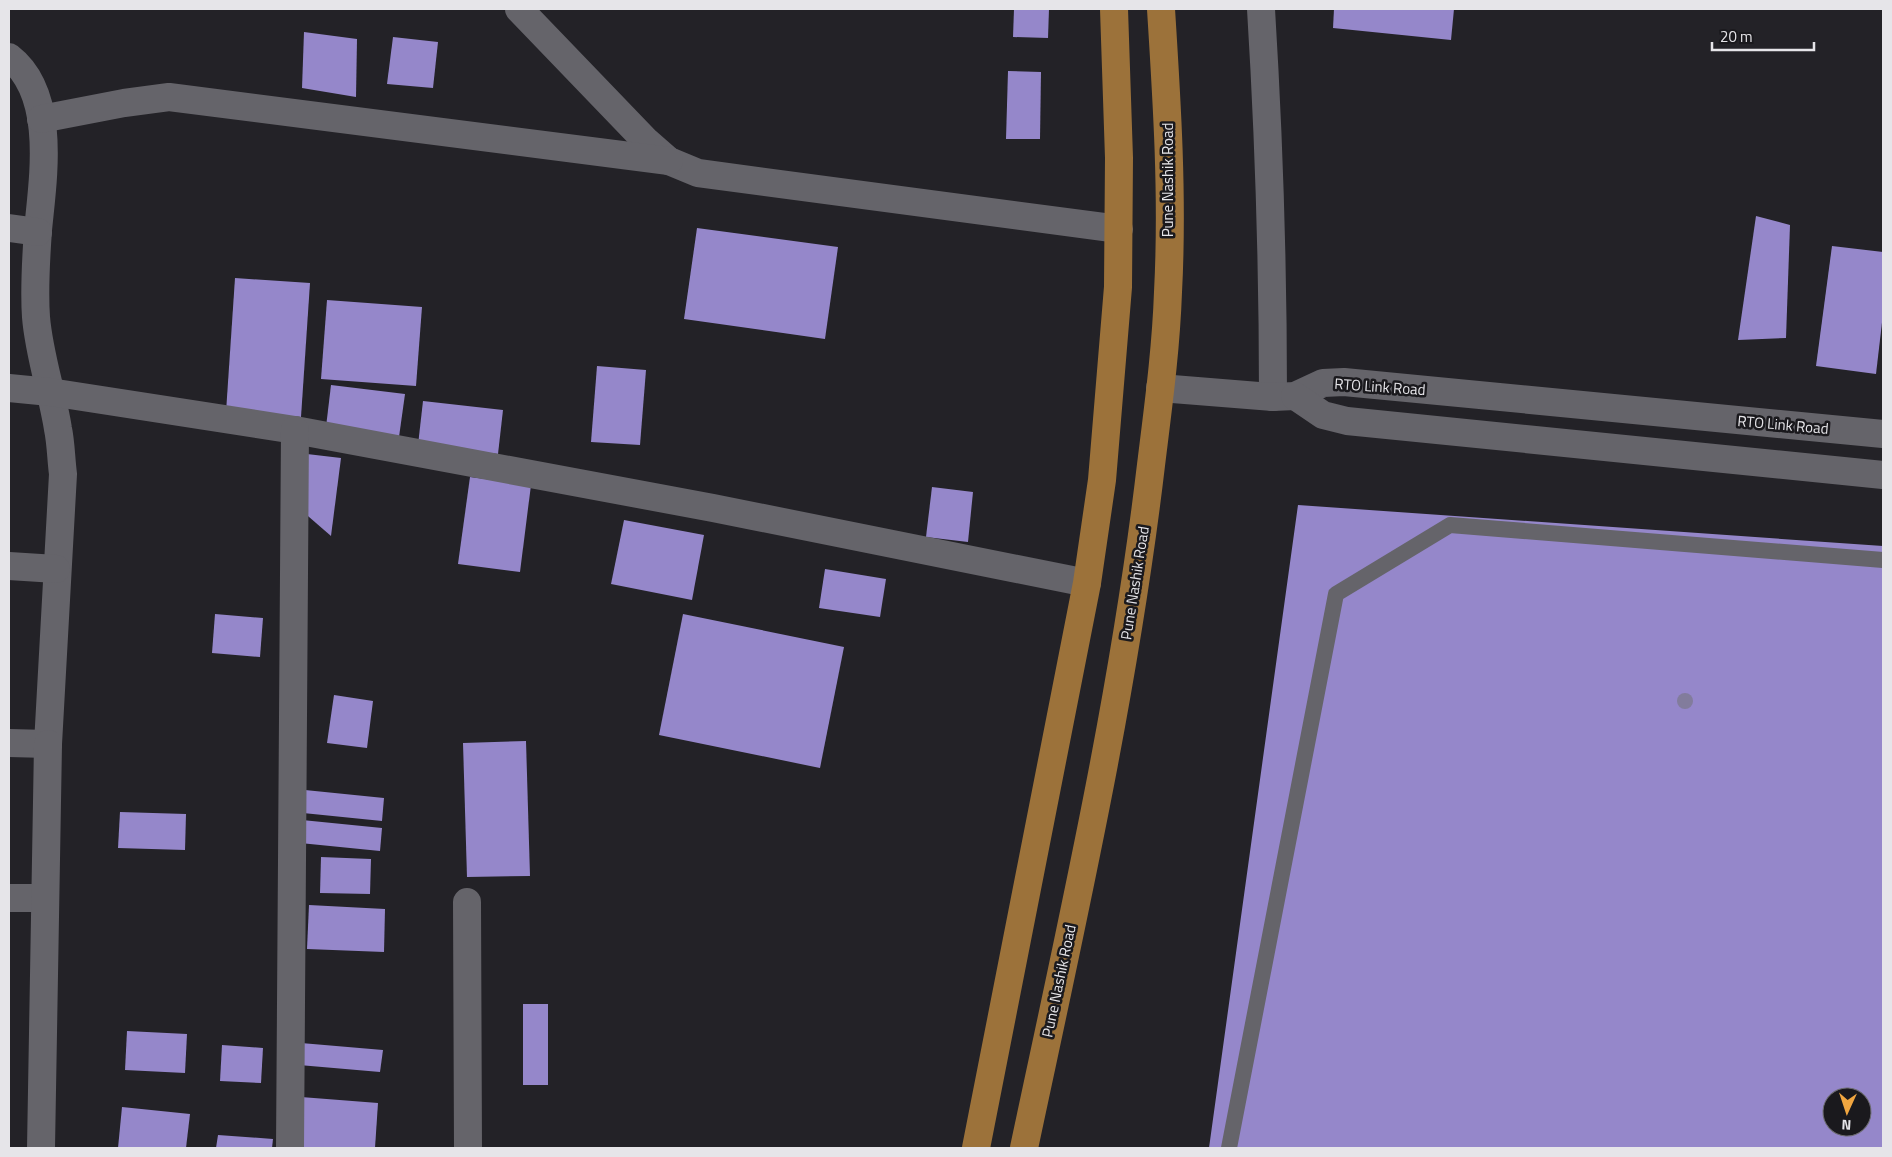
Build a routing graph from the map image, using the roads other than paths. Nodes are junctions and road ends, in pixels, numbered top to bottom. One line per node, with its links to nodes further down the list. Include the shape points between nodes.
1 (519, 9): 7 (street)
2 (1114, 9): 9 (highway)
3 (1161, 9): 12 (highway, Pune Nashik Road, via 1168,122 1168,292)
4 (1261, 9): 14 (street, via 1273,304)
5 (9, 58): 6 (street, via 32,86)
6 (41, 119): 7 (street, via 169,97); 10 (street, via 45,161)
7 (669, 161): 9 (street, via 698,173)
8 (9, 228): 10 (street)
9 (1119, 229): 21 (highway, via 1111,396)
10 (38, 232): 13 (street, via 36,316)
11 (9, 388): 13 (street)
12 (1160, 388): 14 (street); 31 (highway, Pune Nashik Road, via 1141,553 1117,695)
13 (50, 392): 15 (street); 20 (street, via 63,474)
14 (1284, 396): 16 (street, RTO Link Road, via 1323,384 1344,382); 17 (street, via 1323,415 1347,421)
15 (295, 430): 21 (street, via 713,508); 28 (street)
16 (1883, 434)
17 (1883, 474)
18 (1883, 560): 32 (lane, via 1450,524 1336,594)
19 (9, 566): 20 (street)
20 (56, 570): 23 (street)
21 (1087, 583): 30 (highway)
22 (9, 743): 23 (street)
23 (48, 744): 25 (street)
24 (9, 898): 25 (street)
25 (45, 898): 27 (street)
26 (467, 902): 29 (street)
27 (40, 1148)
28 (290, 1148)
29 (468, 1148)
30 (976, 1148)
31 (1024, 1148)
32 (1229, 1148)

